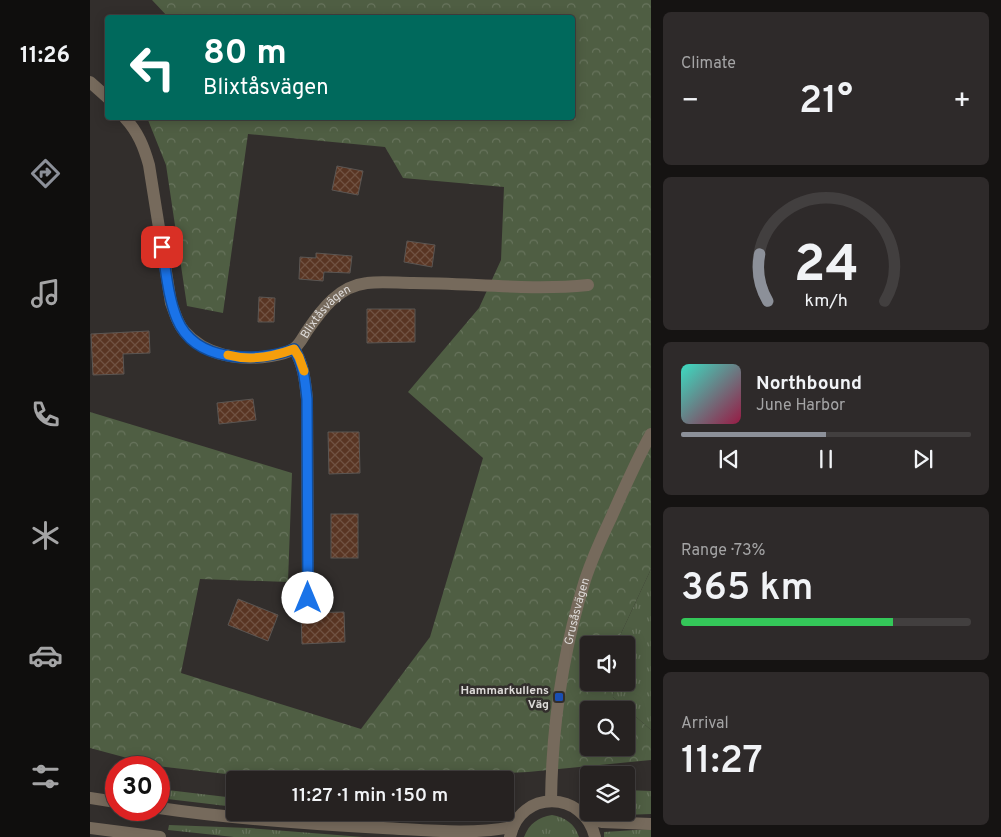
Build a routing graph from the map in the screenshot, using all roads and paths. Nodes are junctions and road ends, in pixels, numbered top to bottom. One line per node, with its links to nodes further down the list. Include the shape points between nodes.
1 (90, 82): 2 (street)
2 (105, 95)
3 (128, 120): 5 (street, Blixtåsvägen, via 142,144 149,165 172,303 183,330 200,345 236,357 261,357)
4 (588, 285): 5 (street, Blixtåsvägen, via 558,288 424,283 358,285 338,294)
5 (294, 349): 7 (street, via 304,372 307,399)
6 (651, 434): 10 (street, Grusåsvägen, via 601,541 573,622 559,697)
7 (308, 598)
8 (90, 798): 9 (street)
9 (105, 800)
10 (552, 801): 12 (street, via 571,805); 17 (street, via 531,807 518,818)
11 (170, 809): 17 (street, via 325,825)
12 (580, 812)
13 (588, 821): 19 (street)
14 (598, 821): 15 (street)
15 (651, 824)
16 (90, 828): 18 (street)
17 (511, 832)
18 (160, 837)
19 (596, 837)

